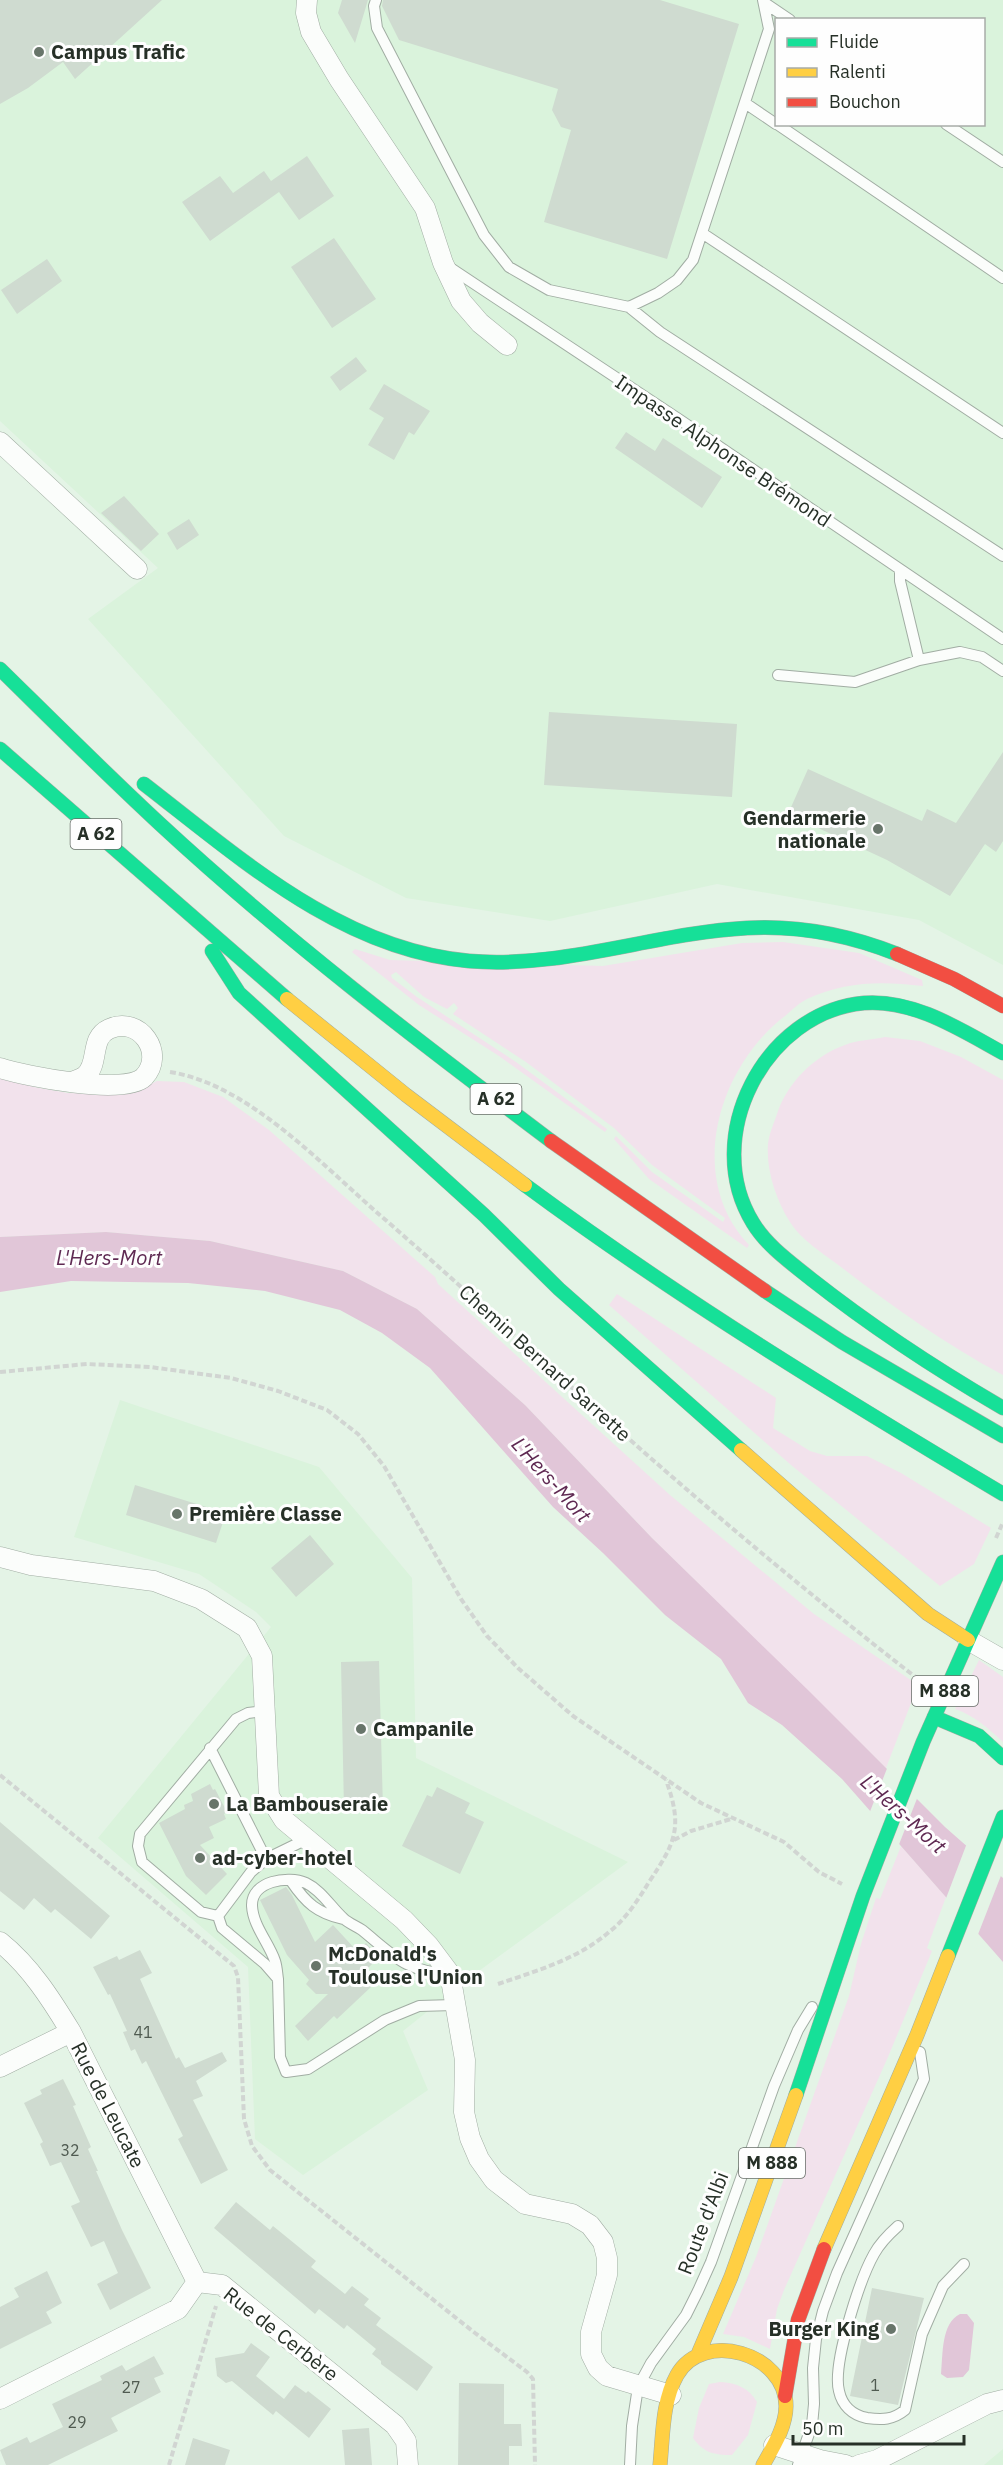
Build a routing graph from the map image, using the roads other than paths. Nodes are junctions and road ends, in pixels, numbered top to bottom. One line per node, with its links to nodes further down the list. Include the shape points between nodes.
1 (307, 0): 11 (street, via 311,32 425,207)
2 (376, 0): 13 (lane, via 377,28 484,235 509,267 549,290)
3 (764, 2): 4 (lane); 5 (lane, via 770,29)
4 (787, 18)
5 (745, 103): 6 (lane); 10 (lane)
6 (775, 123)
7 (780, 126): 12 (lane)
8 (949, 126): 9 (lane)
9 (1003, 162)
10 (702, 233): 13 (lane, via 693,260 677,280); 15 (lane)
11 (443, 263): 14 (street, via 461,301 480,324); 19 (lane, Impasse Alphonse Brémond)
12 (1003, 278)
13 (629, 307): 17 (lane, via 660,332)
14 (507, 345)
15 (1003, 433)
16 (0, 442): 18 (street)
17 (1003, 556)
18 (137, 569)
19 (900, 571): 20 (lane, Impasse Alphonse Brémond); 21 (lane)
20 (1003, 639)
21 (919, 660): 23 (lane, via 960,652 982,657); 24 (lane, via 855,682)
22 (0, 669): 25 (main road, A 62)
23 (1003, 671)
24 (778, 675)
25 (35, 702): 27 (main road); 35 (main road, A 62, via 159,824 400,1027 568,1154 842,1342)
26 (0, 749): 29 (main road, A 62)
27 (111, 759)
28 (130, 773): 30 (main road, via 258,872 316,909 374,939 423,953 519,963 701,933 794,928 884,947)
29 (191, 919): 36 (main road, A 62, via 358,1058 546,1201 810,1378); 39 (main road, via 240,993 621,1345 920,1607)
30 (1003, 1006)
31 (1003, 1053): 34 (main road, via 945,1022 904,1006 865,1002 832,1009 776,1046 752,1082 738,1115 733,1150 748,1215 762,1236 852,1312)
32 (0, 1068): 33 (street)
33 (72, 1082): 33 (street, via 134,1083 150,1068 147,1040 129,1026 108,1030 100,1036 92,1068 86,1076)
34 (1003, 1408)
35 (1003, 1436)
36 (1003, 1494)
37 (0, 1557): 41 (street, via 31,1565 154,1581 201,1599 247,1628 262,1656)
38 (1003, 1562): 39 (main road, Route d'Albi / M 888)
39 (968, 1640): 40 (street); 42 (main road, Route d'Albi / M 888)
40 (1003, 1660)
41 (264, 1711): 43 (lane, via 237,1719); 46 (street, via 269,1796 284,1820)
42 (934, 1718): 44 (main road, via 979,1736); 50 (main road, Route d'Albi / M 888)
43 (210, 1748): 47 (lane); 48 (lane, via 140,1834 138,1846 141,1862 201,1912)
44 (1002, 1755)
45 (1003, 1819): 55 (main road)
46 (307, 1839): 47 (lane); 51 (street, via 404,1920)
47 (266, 1859): 48 (lane)
48 (218, 1917): 52 (lane, via 222,1928)
49 (0, 1942): 54 (street, Rue de Leucate, via 48,1993)
50 (837, 1970): 60 (main road, Route d'Albi / M 888, via 782,2137); 61 (lane, Route d'Albi, via 798,2030 698,2291)
51 (450, 1974): 52 (lane, via 428,1973 407,1966 344,1919 308,1883 291,1881 264,1885 255,1892 252,1905 276,1963); 53 (street)
52 (278, 1979): 53 (lane, via 280,2056 286,2072 308,2069 385,2020 419,2006)
53 (454, 2005): 61 (street, via 465,2060 464,2112 479,2159 494,2180 525,2204 572,2214 590,2225 603,2242 607,2274 591,2332 591,2354 607,2376)
54 (71, 2032): 56 (street); 59 (street, Rue de Leucate)
55 (917, 2035): 63 (main road, via 817,2264 798,2320); 67 (lane, via 924,2079 823,2311 813,2368 812,2425)
56 (0, 2067)
57 (898, 2226): 58 (lane, via 874,2253 852,2306 838,2383 843,2403 852,2413 887,2420 905,2410 922,2334 943,2286)
58 (964, 2264)
59 (197, 2282): 64 (street, Rue de Cerbère, via 178,2309); 69 (street, Rue de Cerbère, via 222,2285 395,2425 406,2441)
60 (699, 2352): 62 (main road, Route d'Albi, via 686,2363); 63 (main road, via 733,2351 754,2358 776,2378)
61 (638, 2387): 62 (street); 70 (lane)
62 (671, 2395): 68 (main road, Route d'Albi, via 665,2415)
63 (785, 2396): 66 (main road)
64 (0, 2399)
65 (1003, 2400): 73 (street)
66 (774, 2445): 67 (street); 71 (main road)
67 (800, 2460): 72 (street)
68 (664, 2462)
69 (408, 2465)
70 (630, 2465)
71 (763, 2465)
72 (846, 2465)
73 (859, 2465)

